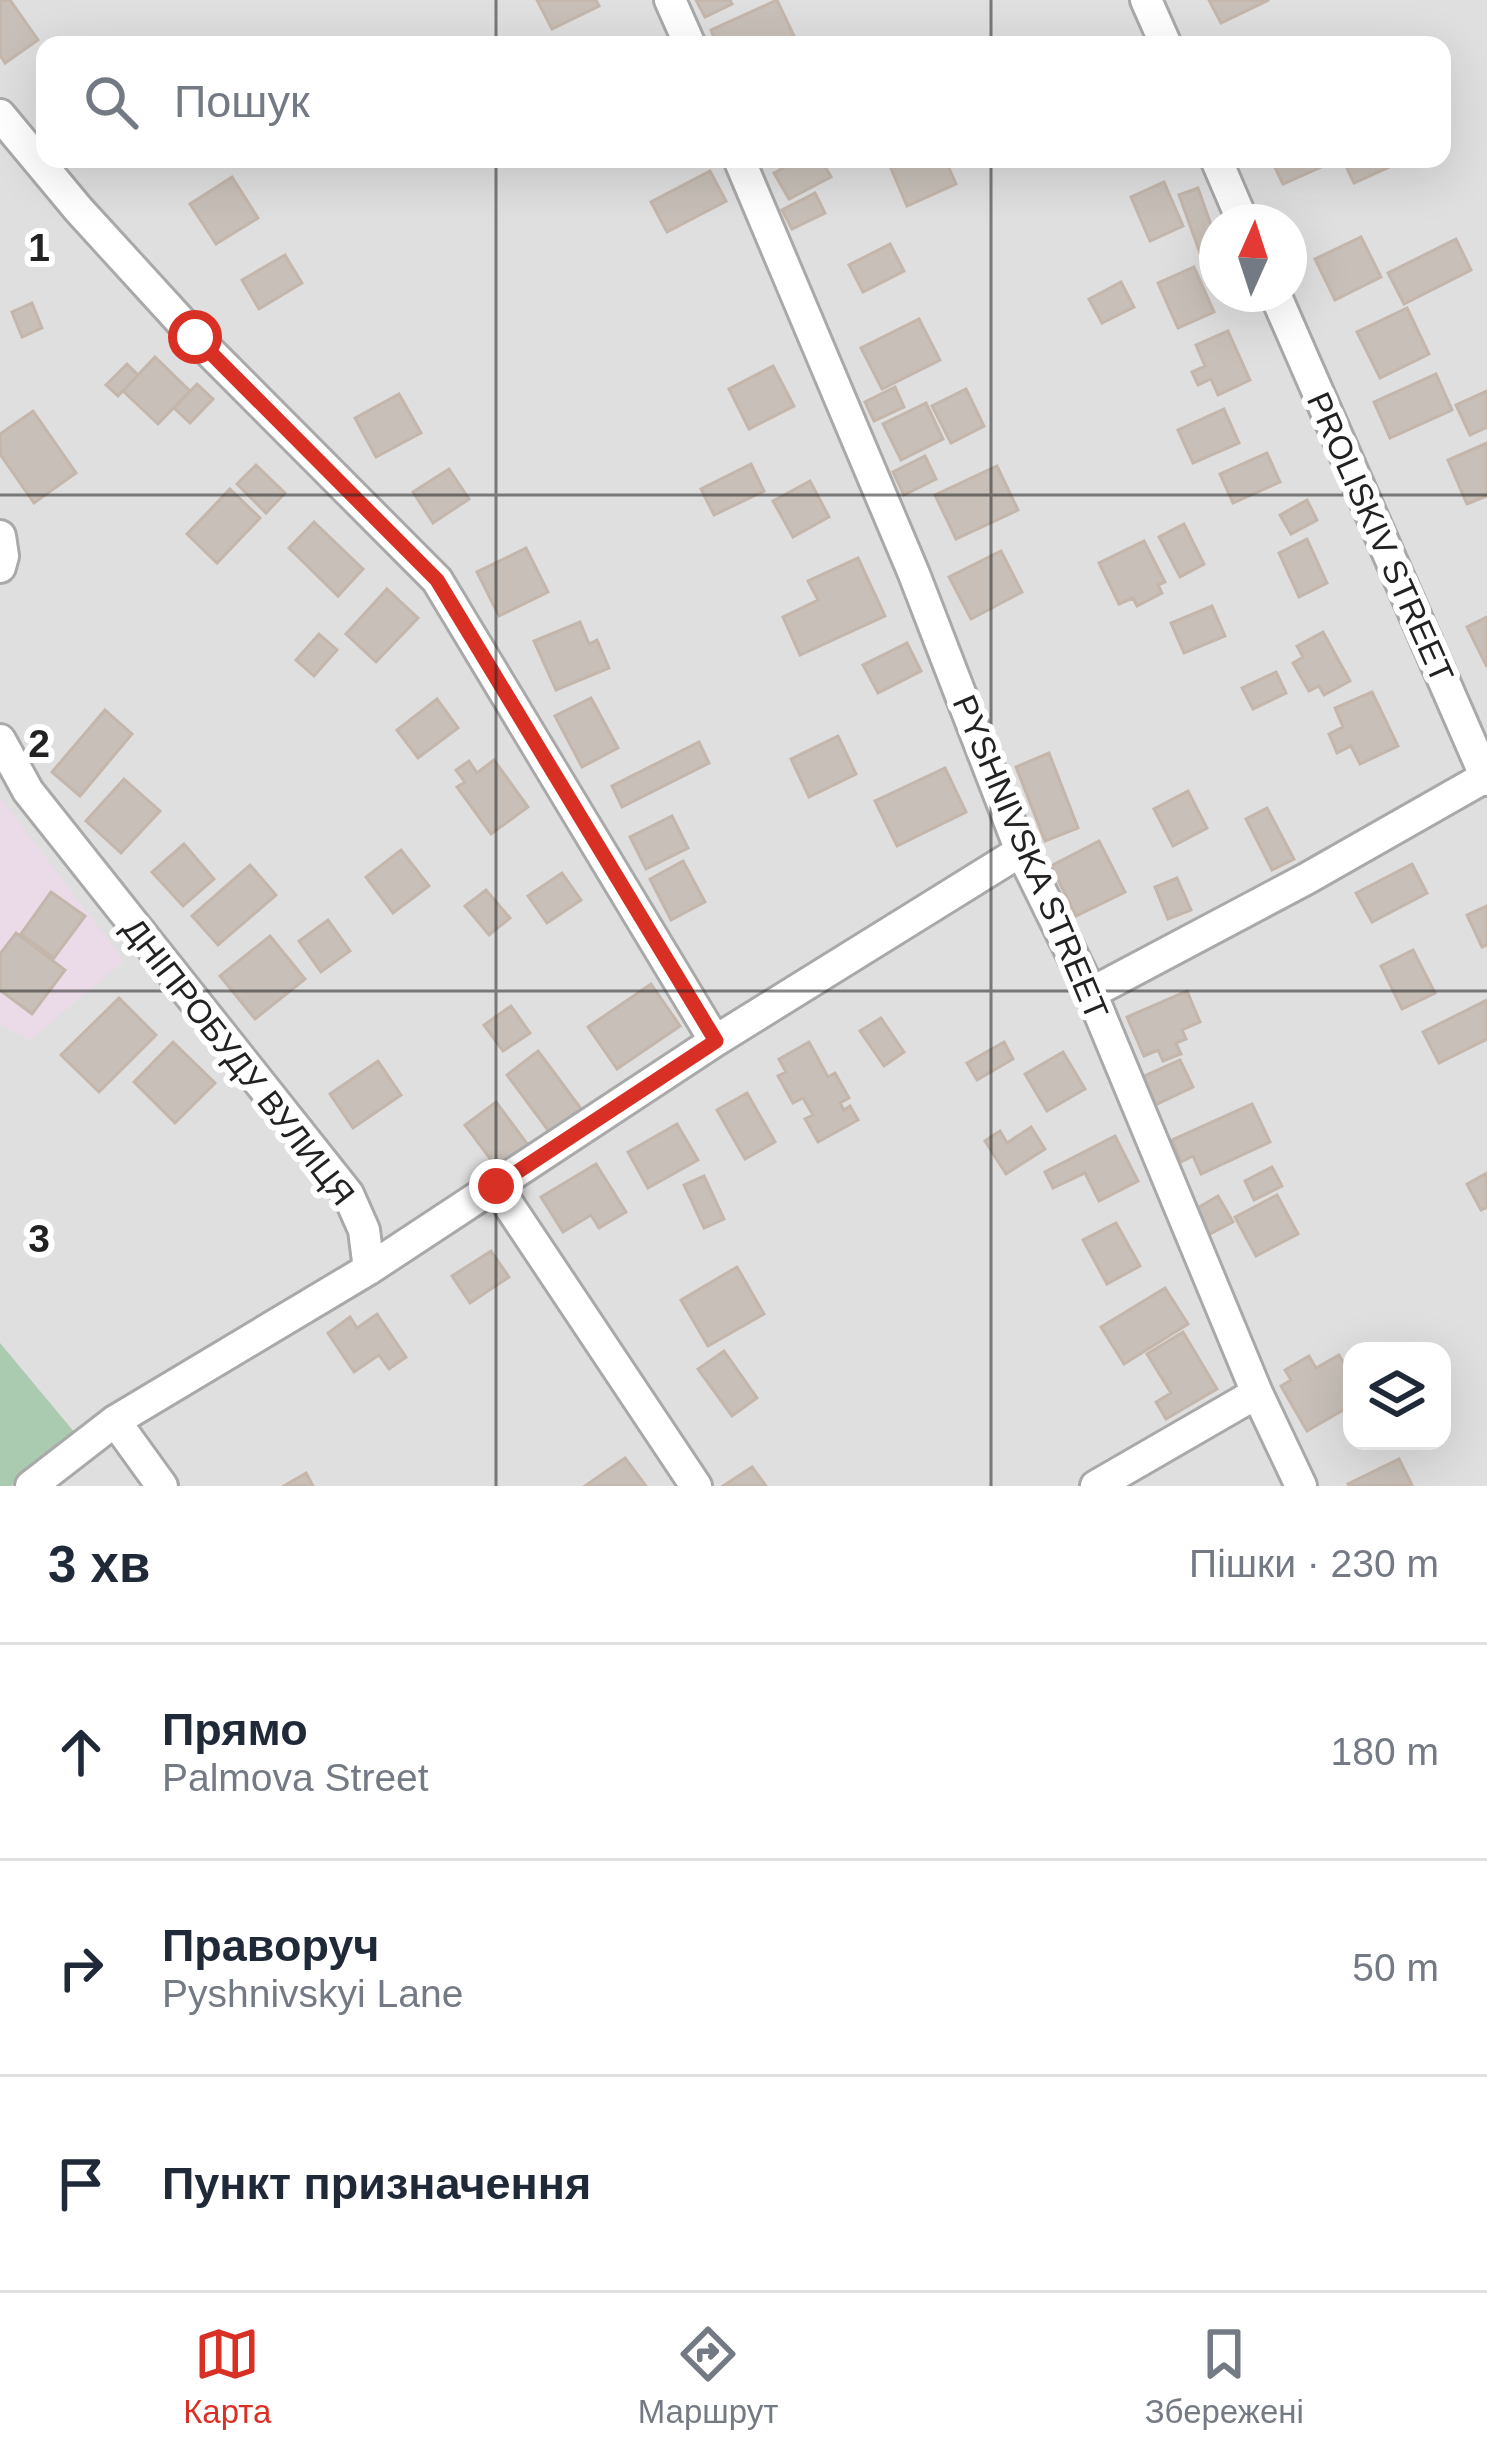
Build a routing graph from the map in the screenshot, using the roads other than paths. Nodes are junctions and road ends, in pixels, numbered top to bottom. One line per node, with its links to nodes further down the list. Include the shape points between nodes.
1 (670, 0): 3 (street)
2 (1146, 0): 4 (street)
3 (686, 36)
4 (1162, 36)
5 (0, 115): 6 (street)
6 (36, 158)
7 (44, 168): 18 (street, via 195,337 437,580)
8 (744, 168): 16 (street, PYSHNIVSKA STREET)
9 (1220, 168): 10 (street)
10 (1235, 204)
11 (1283, 312): 15 (street, PROLISKIV STREET)
12 (0, 536): 13 (street)
13 (0, 567)
14 (0, 740): 20 (street, ДНІПРОБУДУ ВУЛИЦЯ, via 28,791 348,1194)
15 (1487, 777): 17 (street)
16 (1022, 851): 17 (street, PYSHNIVSKA STREET); 18 (street)
17 (1091, 993): 21 (street, PYSHNIVSKA STREET)
18 (716, 1041): 19 (street)
19 (496, 1186): 20 (street); 25 (street)
20 (369, 1269): 22 (street)
21 (1257, 1394): 26 (street); 27 (street, PYSHNIVSKA STREET)
22 (116, 1421): 23 (street); 24 (street)
23 (31, 1486)
24 (162, 1486)
25 (696, 1486)
26 (1096, 1486)
27 (1300, 1486)

